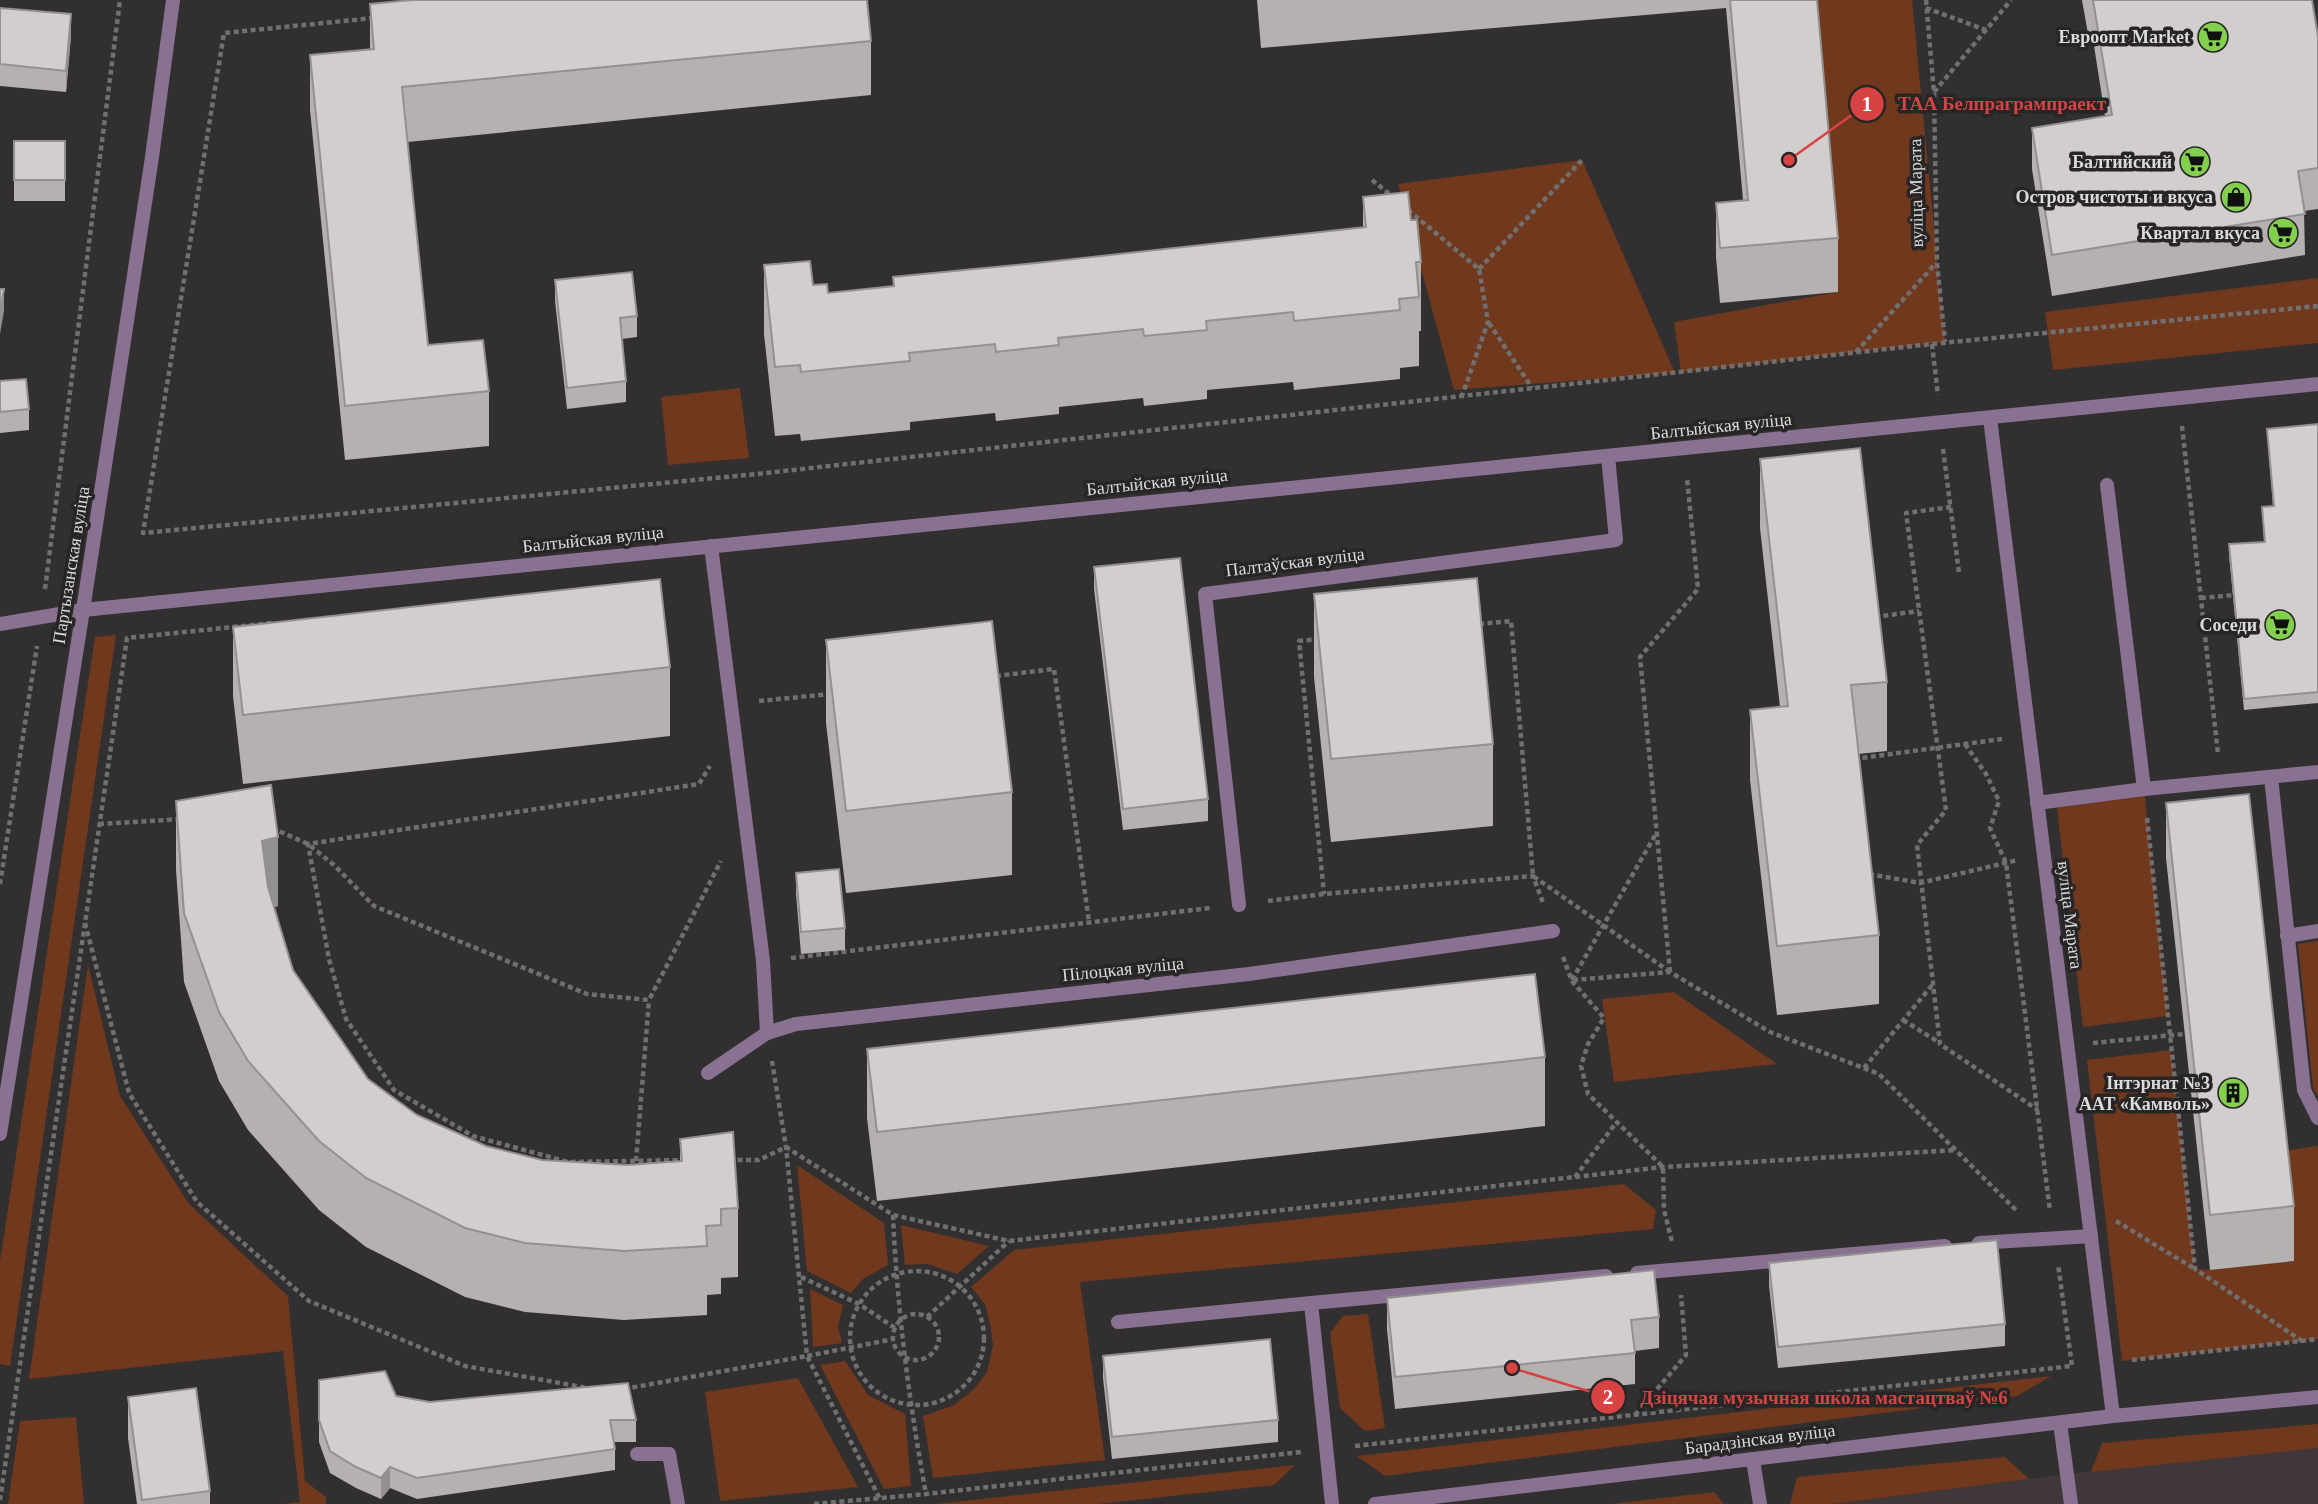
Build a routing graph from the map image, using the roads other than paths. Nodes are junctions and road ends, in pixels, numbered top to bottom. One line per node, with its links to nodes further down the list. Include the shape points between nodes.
1 (173, 0): 7 (street, Партызанская вуліца)
2 (2318, 384): 3 (street, Балтыйская вуліца)
3 (1990, 418): 4 (street, Балтыйская вуліца); 12 (street, вуліца Марата)
4 (1608, 456): 6 (street, Балтыйская вуліца); 13 (street, Палтаўская вуліца, via 1616,540 1205,594)
5 (2107, 485): 11 (street)
6 (711, 545): 7 (street, Балтыйская вуліца); 17 (street, via 763,961)
7 (83, 610): 8 (street, Балтыйская вуліца); 20 (street, Партызанская вуліца)
8 (0, 624)
9 (2318, 772): 10 (street)
10 (2271, 777): 11 (street); 16 (street)
11 (2144, 789): 12 (street)
12 (2037, 803): 21 (street, вуліца Марата)
13 (1238, 905)
14 (1553, 931): 17 (street, Пілоцкая вуліца, via 1250,974 796,1024)
15 (2318, 931): 16 (street)
16 (2287, 936): 19 (street, via 2304,1090)
17 (767, 1033): 18 (street, Пілоцкая вуліца)
18 (708, 1073)
19 (2318, 1118)
20 (0, 1134)
21 (2091, 1236): 22 (street); 25 (street, вуліца Марата)
22 (1311, 1303): 23 (street); 30 (street)
23 (1118, 1322)
24 (2318, 1396): 25 (street, Барадзінская вуліца)
25 (2113, 1416): 26 (street, Барадзінская вуліца)
26 (2060, 1423): 28 (street, Барадзінская вуліца); 33 (street)
27 (637, 1454): 29 (street, via 669,1454)
28 (1753, 1460): 31 (street, Барадзінская вуліца); 32 (street)
29 (678, 1504)
30 (1332, 1504)
31 (1374, 1504)
32 (1760, 1504)
33 (2071, 1504)

